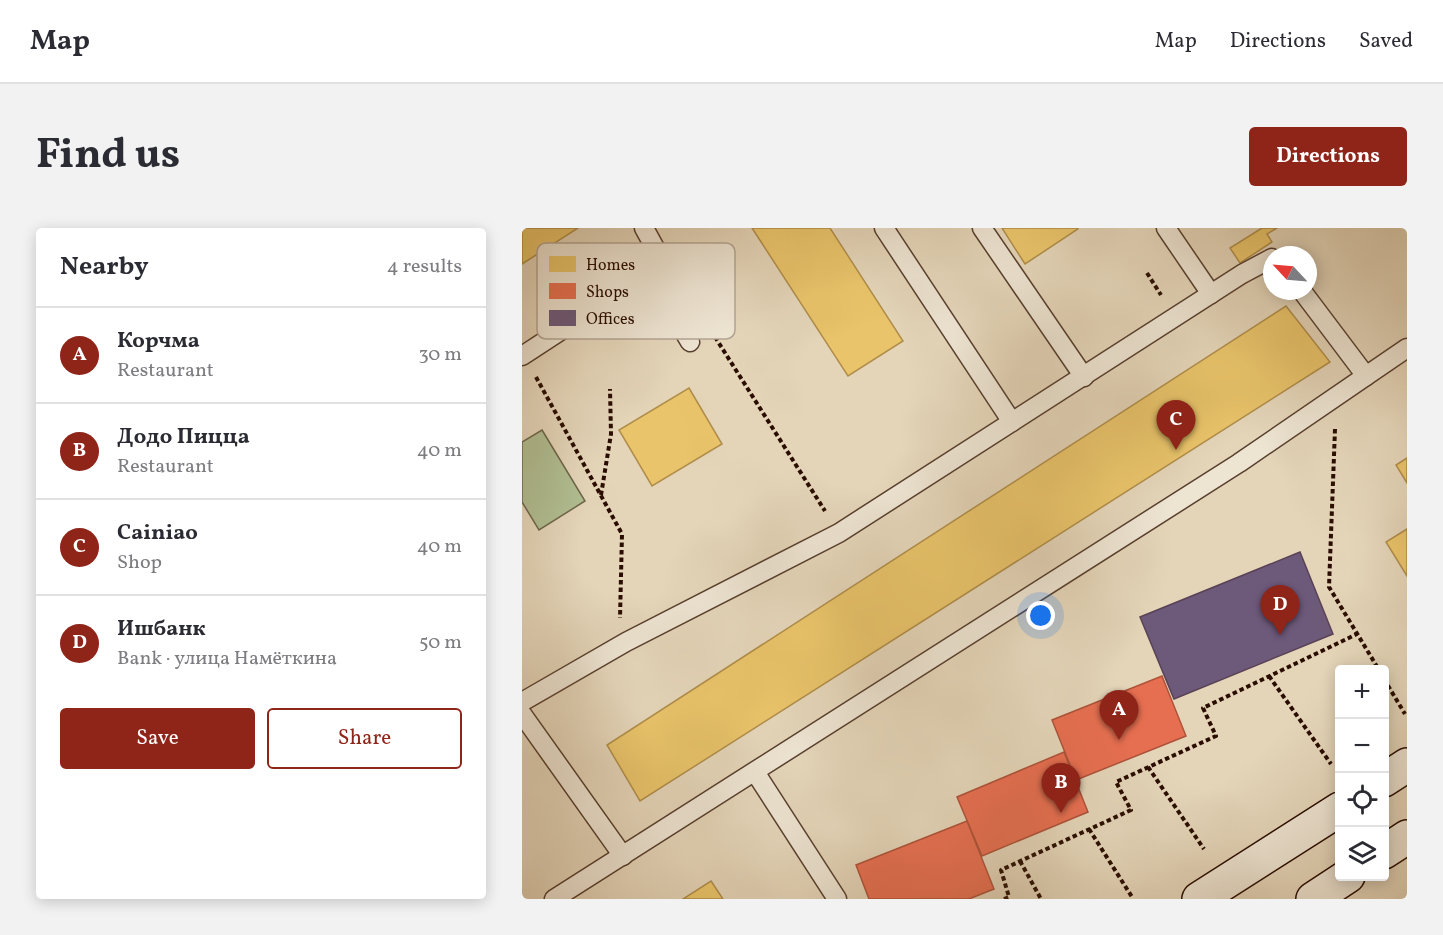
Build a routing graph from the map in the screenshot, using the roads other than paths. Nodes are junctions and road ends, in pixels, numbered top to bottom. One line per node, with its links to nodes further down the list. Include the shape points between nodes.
1 (644, 228): 5 (lane)
2 (884, 228): 16 (lane)
3 (982, 228): 15 (lane)
4 (1166, 228): 7 (lane)
5 (653, 243)
6 (1263, 263): 7 (lane)
7 (1211, 294): 15 (lane)
8 (1309, 300): 14 (lane)
9 (548, 339): 13 (lane)
10 (688, 339): 11 (lane)
11 (690, 342)
12 (1407, 348): 14 (lane)
13 (522, 356)
14 (1366, 376): 20 (lane, via 1239,463)
15 (1084, 377): 16 (lane)
16 (1012, 422): 17 (lane, via 839,533 626,642)
17 (522, 702)
18 (522, 714): 25 (lane)
19 (1407, 765): 21 (main road)
20 (755, 772): 25 (lane); 28 (lane)
21 (1389, 777)
22 (1335, 812): 29 (main road)
23 (1407, 837): 24 (main road)
24 (1389, 849)
25 (623, 856): 27 (lane)
26 (1340, 881): 30 (main road)
27 (554, 899)
28 (837, 899)
29 (1199, 899)
30 (1313, 899)

